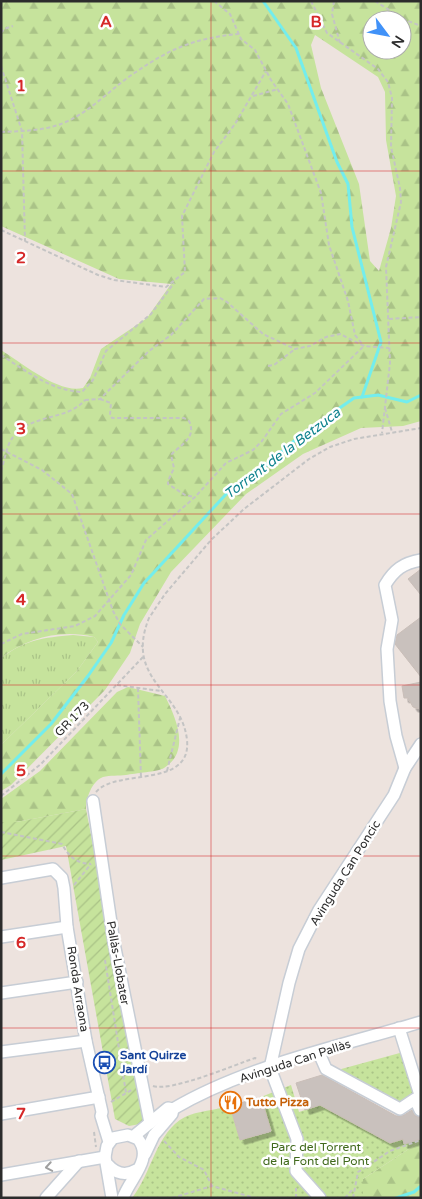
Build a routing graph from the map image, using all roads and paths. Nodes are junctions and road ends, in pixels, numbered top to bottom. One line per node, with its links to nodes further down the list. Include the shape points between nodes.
1 (214, 1): 8 (path, via 230,14)
2 (311, 1): 9 (path, via 327,34)
3 (334, 1): 9 (path, via 332,14)
4 (375, 1): 6 (path, via 402,19)
5 (13, 26): 7 (path)
6 (421, 26)
7 (1, 33)
8 (238, 34): 11 (path, via 255,50); 14 (path, via 183,45 136,72 95,104 62,124)
9 (340, 44): 20 (path, via 378,69 388,82 392,98 391,147 401,202 387,261)
10 (1, 66): 14 (path)
11 (266, 71): 12 (path); 13 (path)
12 (278, 89): 13 (path); 21 (path, via 288,104 321,193 329,245 348,301 355,335)
13 (252, 96): 18 (path, via 214,152 182,216 186,268)
14 (22, 131): 15 (path); 17 (path)
15 (1, 132)
16 (1, 230): 17 (path)
17 (25, 241): 18 (path, via 114,280 166,287)
18 (175, 281): 26 (path, via 151,314 106,351 93,380)
19 (421, 317): 20 (path)
20 (389, 319): 22 (path)
21 (364, 346): 22 (path); 23 (path, via 340,334); 36 (path, via 315,393 281,414 258,445 226,463)
22 (389, 348): 29 (path)
23 (295, 349): 25 (path); 27 (path, via 263,334 220,298 204,299 171,335 149,351)
24 (1, 355): 26 (path, via 44,382 72,392)
25 (268, 366)
26 (82, 392): 28 (path)
27 (100, 399): 28 (path); 36 (path, via 111,403 112,418 184,418 189,421 191,434 172,455 174,468 168,484 185,496)
28 (85, 400): 34 (path, via 77,409 26,426 12,438)
29 (385, 408): 31 (path); 32 (path)
30 (421, 428): 31 (path)
31 (392, 433): 32 (path)
32 (382, 434): 40 (path, via 354,439 320,452 244,509 192,560 165,594 149,618)
33 (1, 449): 34 (path)
34 (6, 450): 35 (path); 38 (path, via 42,470 72,494)
35 (1, 471)
36 (195, 497): 38 (path, via 146,540 131,575)
37 (421, 560): 47 (street, via 409,562 394,571 385,585 392,620 387,649 390,702)
38 (110, 598): 39 (path, via 95,616 82,624 22,634); 40 (path, via 120,624)
39 (1, 644)
40 (143, 647): 41 (path)
41 (144, 656): 42 (path, GR 173); 44 (path, via 146,667)
42 (115, 685): 43 (path); 50 (path, GR 173, via 40,764)
43 (138, 688): 44 (path); 49 (path)
44 (161, 691): 45 (path)
45 (180, 718): 48 (path); 48 (path, via 187,748 179,762)
46 (421, 744): 47 (street, Avinguda Can Poncic)
47 (405, 768): 67 (street, Avinguda Can Poncic, via 394,795 319,910 299,949)
48 (167, 771): 49 (path)
49 (141, 778): 51 (path, via 104,785 96,792)
50 (1, 796)
51 (93, 801): 53 (street, Pallàs-Llobater)
52 (1, 832): 53 (path, via 62,844 70,857 81,863)
53 (96, 861): 54 (path); 56 (path); 68 (street, Pallàs-Llobater)
54 (92, 873)
55 (1, 878): 56 (street, Ronda Arraona, via 53,869 62,878)
56 (65, 897): 57 (street, Ronda Arraona)
57 (68, 927): 58 (street); 60 (street, Ronda Arraona)
58 (1, 937)
59 (105, 959): 69 (path)
60 (77, 982): 61 (street); 64 (street, Ronda Arraona)
61 (1, 993)
62 (421, 1022): 63 (street, Avinguda Can Pallàs)
63 (398, 1028): 66 (street, Avinguda Can Pallàs); 70 (street)
64 (86, 1041): 65 (street); 71 (street, Ronda Arraona)
65 (1, 1052)
66 (319, 1053): 67 (street, Avinguda Can Pallàs); 72 (street, via 326,1068 400,1109 416,1099)
67 (270, 1068): 68 (path, via 255,1058 175,1085 159,1088); 74 (street, Avinguda Can Pallàs, via 173,1109 172,1114); 90 (street, via 297,1139 296,1171)
68 (142, 1083): 69 (path); 74 (street, Pallàs-Llobater)
69 (126, 1093): 71 (path)
70 (421, 1098)
71 (101, 1105): 73 (street); 75 (street, Ronda Arraona, via 113,1127); 77 (street, Ronda Arraona, via 101,1116)
72 (420, 1110)
73 (1, 1114)
74 (153, 1128): 75 (street, Avinguda Can Pallàs); 78 (street, Avinguda Can Pallàs); 83 (path, via 179,1157 204,1170)
75 (128, 1135): 77 (street); 78 (street, Ronda Arraona, via 142,1144)
76 (421, 1140): 84 (path, via 390,1151 372,1162 358,1172)
77 (110, 1142): 80 (street)
78 (145, 1154): 81 (street)
79 (79, 1161): 80 (street); 82 (street, one-way to 82); 85 (street)
80 (107, 1161): 81 (street, via 115,1171 124,1174); 86 (street)
81 (136, 1170): 87 (street)
82 (1, 1175)
83 (212, 1186): 88 (path); 89 (path)
84 (353, 1188): 91 (path); 92 (path)
85 (46, 1198)
86 (112, 1198)
87 (124, 1198)
88 (172, 1198)
89 (255, 1198)
90 (320, 1198)
91 (345, 1198)
92 (353, 1198)

